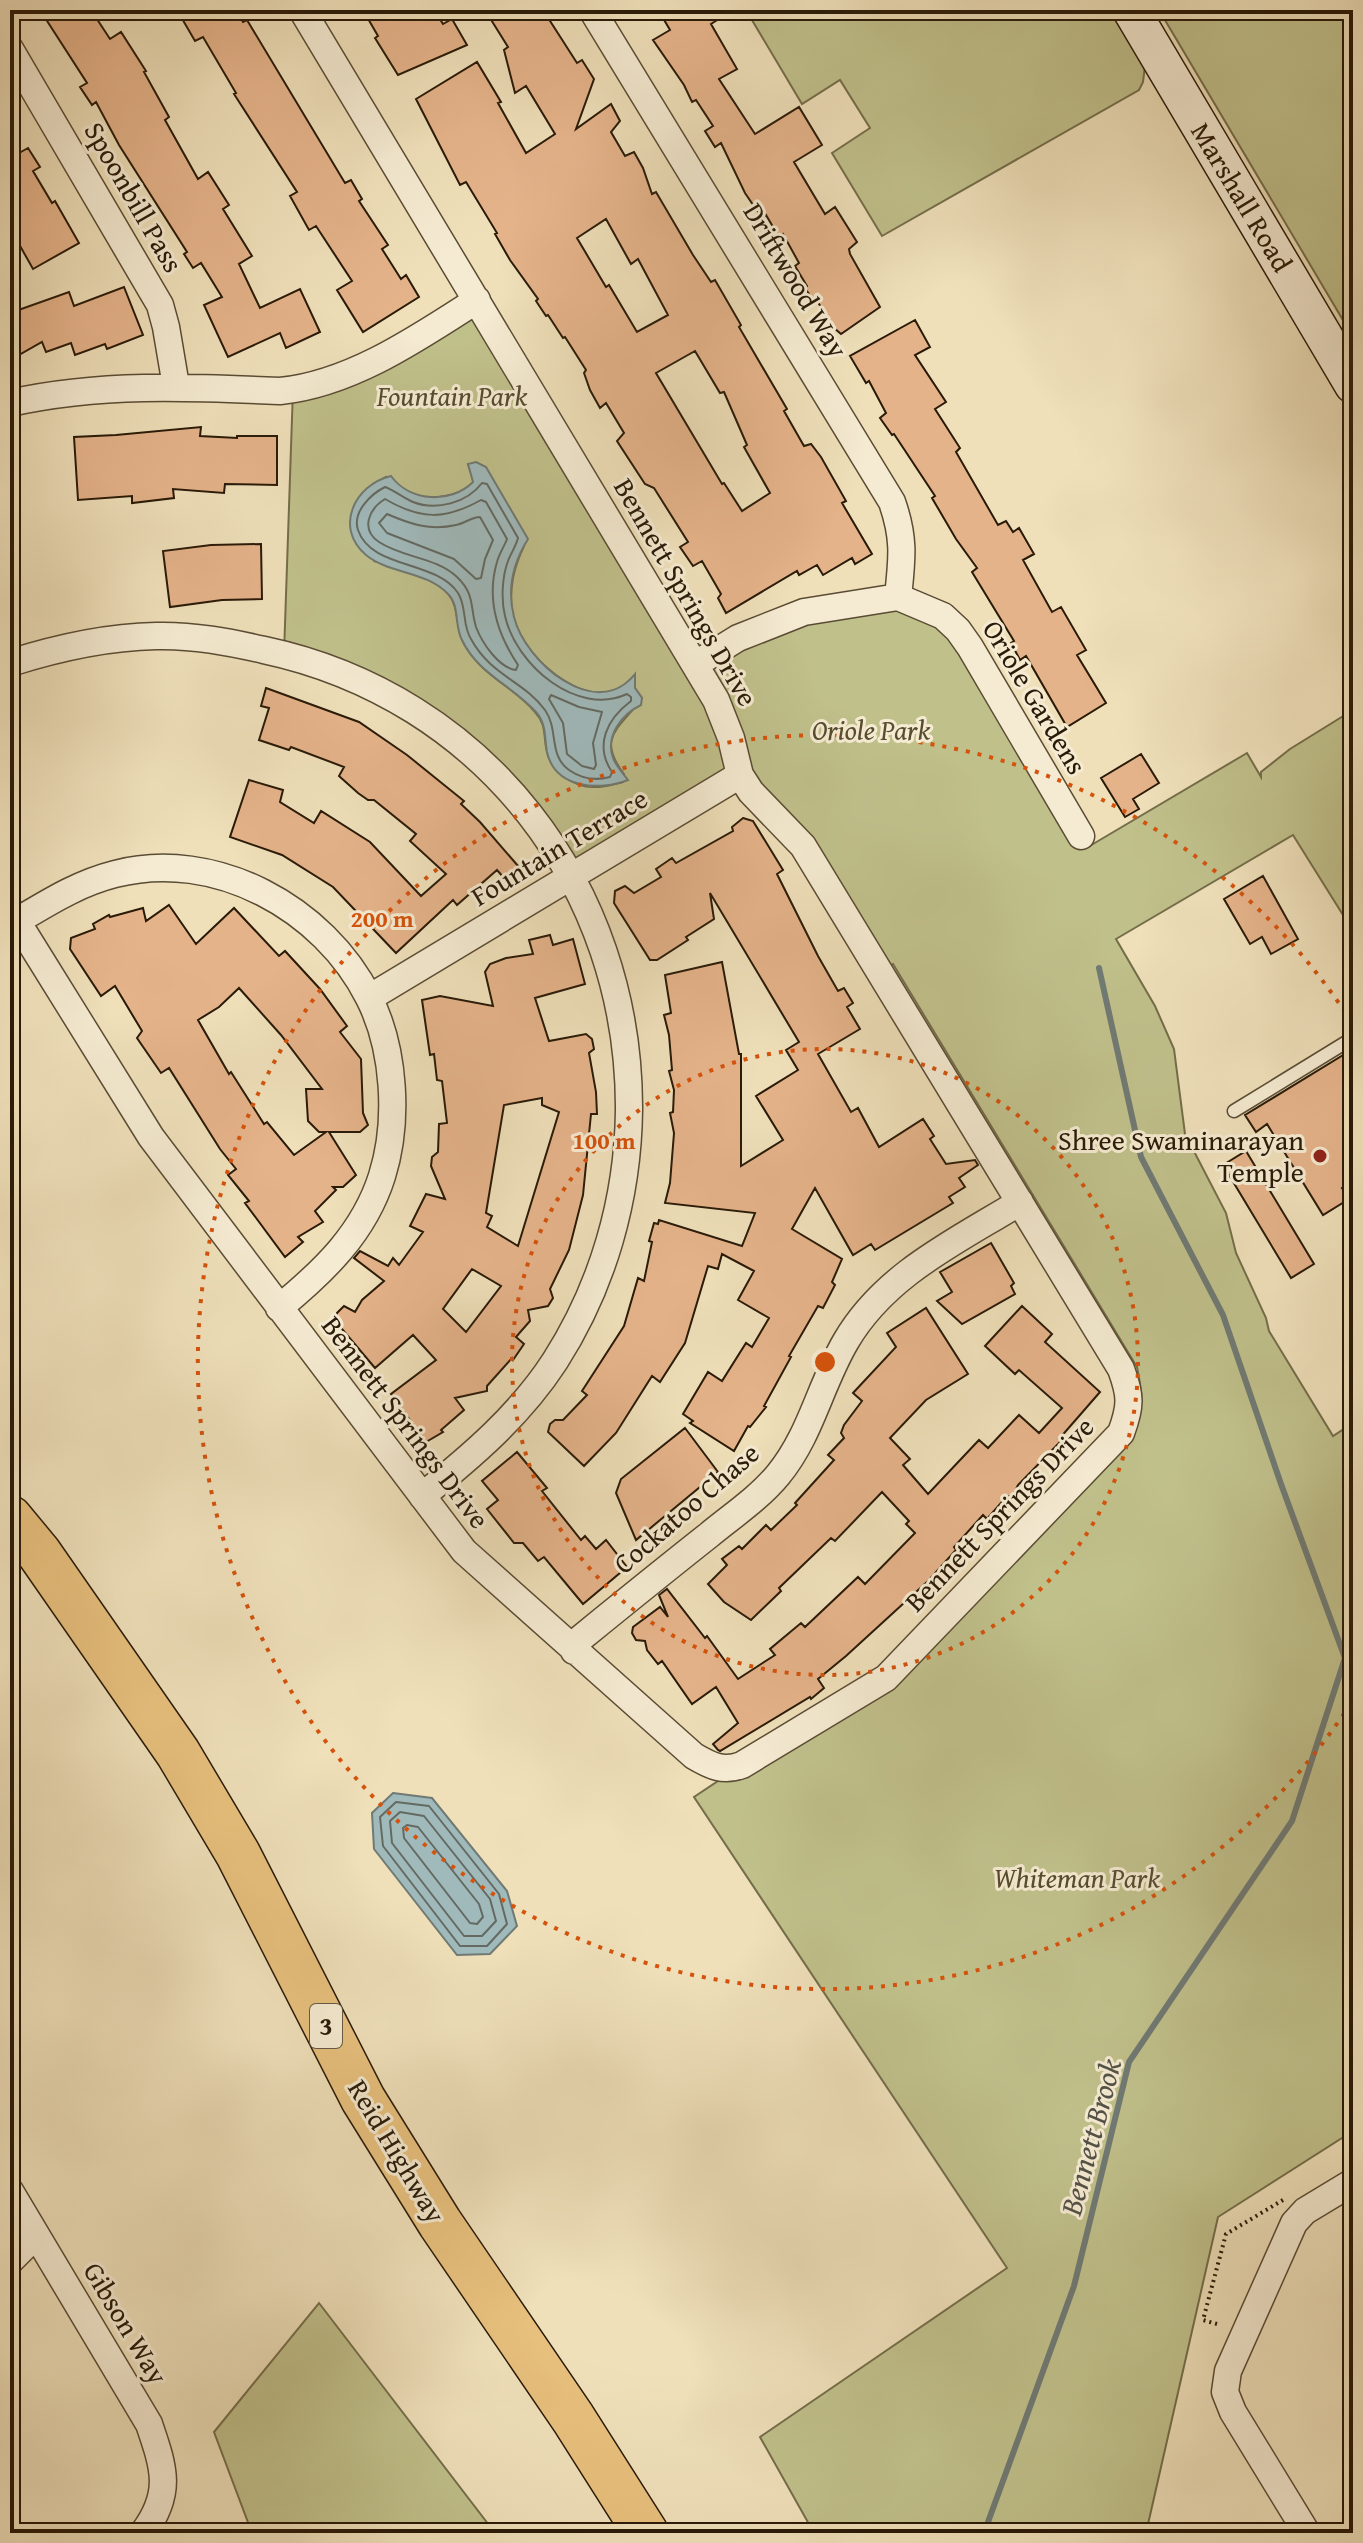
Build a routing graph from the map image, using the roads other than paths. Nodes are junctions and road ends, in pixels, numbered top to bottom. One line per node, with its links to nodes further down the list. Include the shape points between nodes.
1 (302, 10): 5 (street, Bennett Springs Drive)
2 (592, 10): 9 (street, Driftwood Way, via 892,502 901,529)
3 (1131, 10): 6 (main road, Marshall Road)
4 (10, 49): 7 (street, Spoonbill Pass, via 160,305)
5 (477, 300): 7 (street, via 374,361 304,388); 11 (street, Bennett Springs Drive)
6 (1353, 385)
7 (176, 386): 8 (street)
8 (10, 403)
9 (898, 597): 11 (street, via 804,612 738,638); 13 (street, Oriole Gardens, via 943,616 958,630)
10 (10, 663): 14 (street, via 87,643 189,636 327,667 414,709 470,750 522,802)
11 (696, 664): 12 (street, Bennett Springs Drive, via 716,700)
12 (740, 775): 14 (street, Fountain Terrace); 19 (street, Bennett Springs Drive, via 803,846)
13 (1081, 836)
14 (570, 877): 16 (street, Fountain Terrace); 21 (street, via 599,940 622,1013 629,1102 620,1205 591,1292 556,1360 483,1447)
15 (14, 915): 16 (street, via 118,873 156,868 216,875 262,891 297,914 326,938); 20 (street, Bennett Springs Drive, via 151,1137)
16 (369, 998): 20 (street, via 392,1088 393,1120 383,1174 338,1256)
17 (1353, 1038): 18 (lane)
18 (1234, 1111)
19 (1020, 1202): 24 (street, Cockatoo Chase, via 914,1267 881,1297 846,1342 801,1443 776,1477 581,1638); 24 (street, Bennett Springs Drive, via 1121,1369 1130,1409 1121,1433 886,1678 729,1770 694,1756)
20 (279, 1308): 21 (street, Bennett Springs Drive)
21 (422, 1496): 24 (street, Bennett Springs Drive, via 464,1551)
22 (10, 1518): 31 (highway, Reid Highway / 3, via 178,1753 238,1854 363,2099)
23 (10, 1560): 30 (highway, Reid Highway / 3, via 158,1768 219,1871 337,2115)
24 (574, 1651)
25 (1353, 2182): 32 (street, via 1294,2223 1228,2371 1225,2392)
26 (10, 2191): 27 (street, Gibson Way)
27 (36, 2235): 28 (street); 29 (street, Gibson Way, via 149,2424 161,2459 163,2496)
28 (10, 2261)
29 (143, 2533)
30 (615, 2533)
31 (646, 2533)
32 (1307, 2533)

